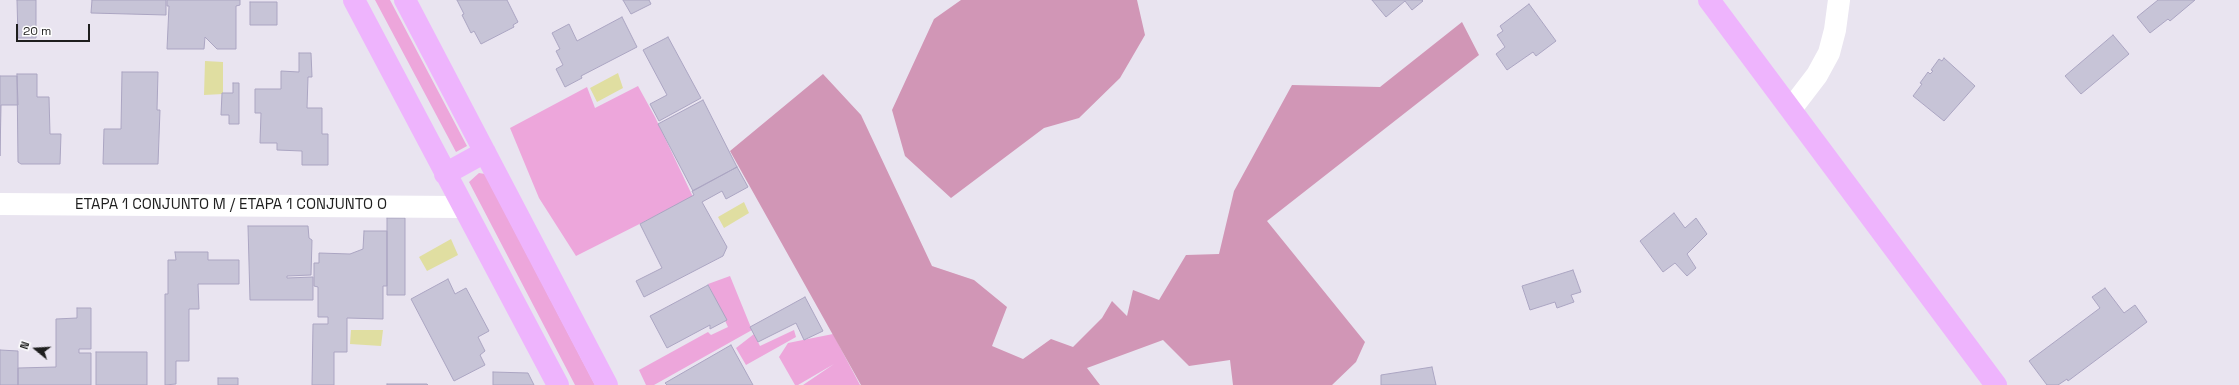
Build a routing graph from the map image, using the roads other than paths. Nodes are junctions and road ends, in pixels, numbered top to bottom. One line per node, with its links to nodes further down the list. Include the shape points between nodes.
1 (354, 0): 7 (street)
2 (405, 0): 6 (street)
3 (1709, 0): 5 (street)
4 (1839, 0): 5 (street, via 1829,53 1817,75)
5 (1791, 110): 12 (street)
6 (485, 152): 7 (street); 11 (street)
7 (445, 174): 9 (street)
8 (0, 204): 9 (street, ETAPA 1 CONJUNTO M / ETAPA 1 CONJUNTO O)
9 (462, 206): 10 (street)
10 (558, 385)
11 (607, 385)
12 (1996, 385)

